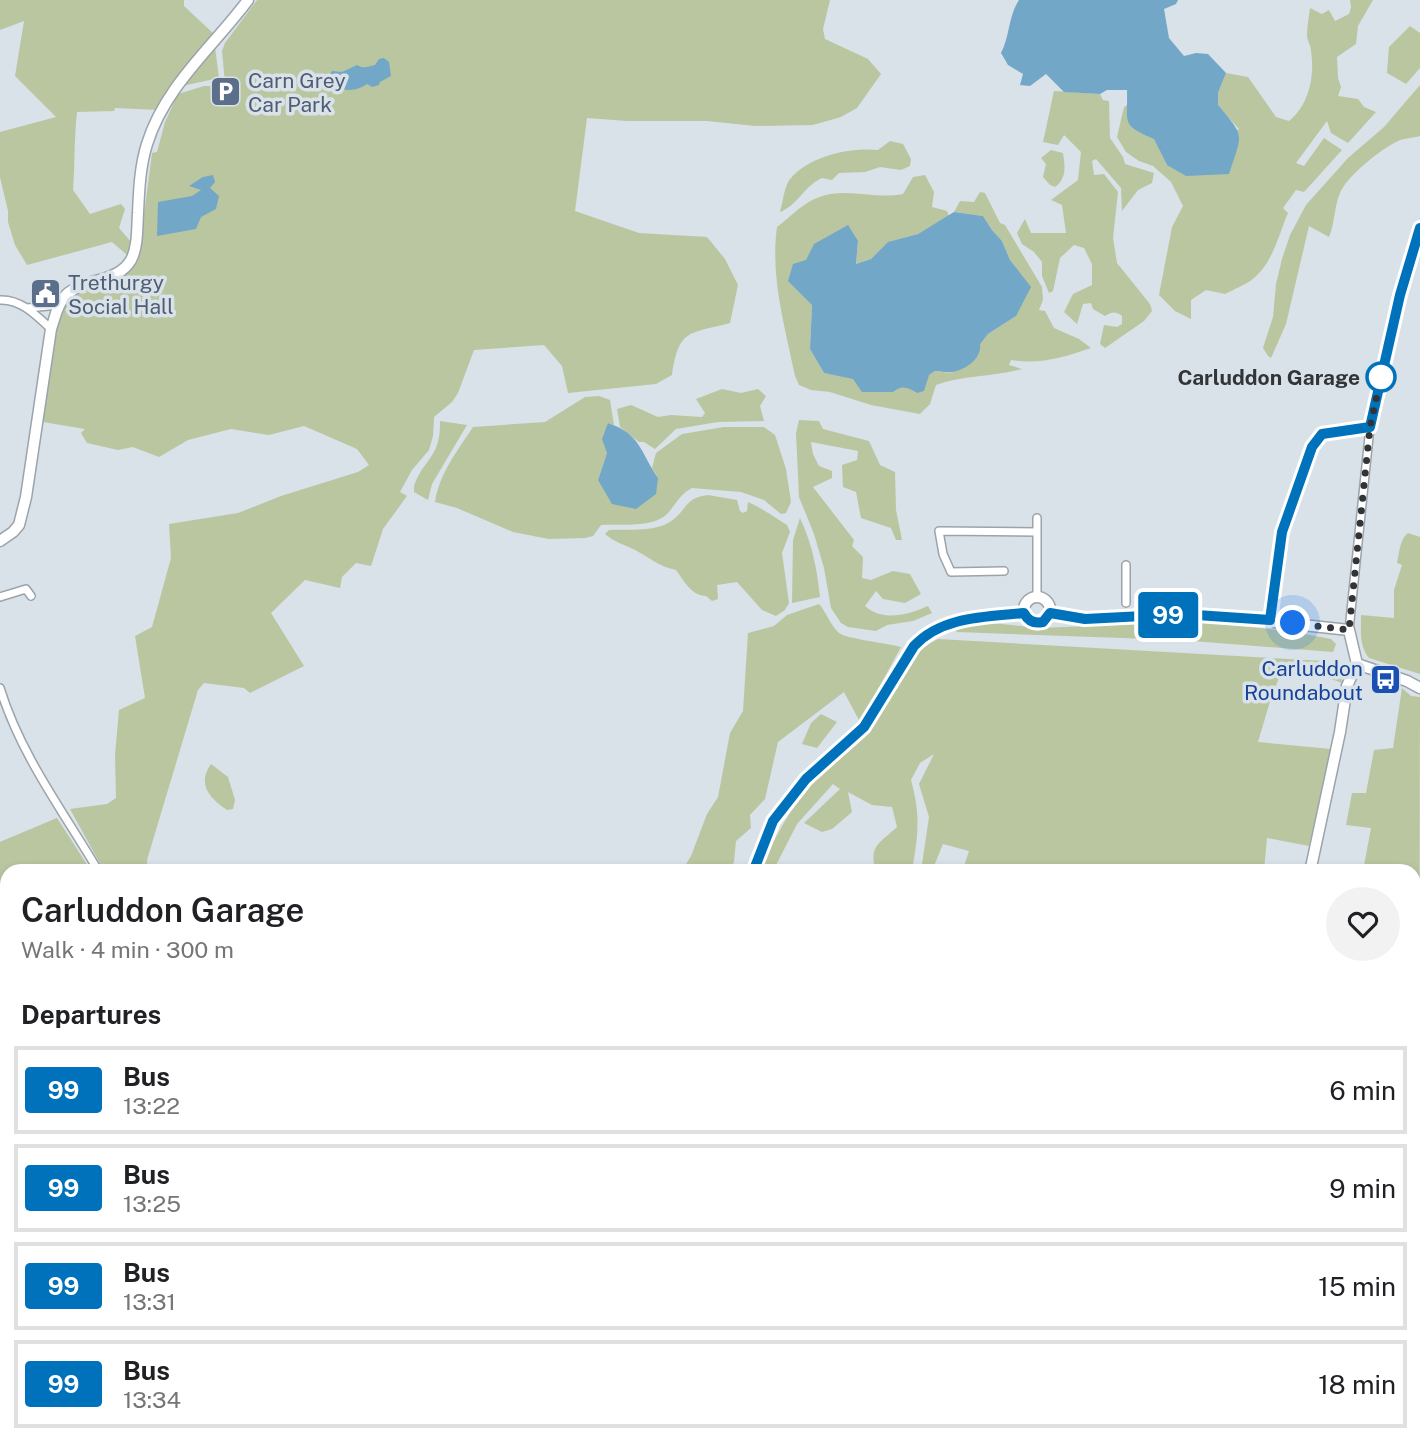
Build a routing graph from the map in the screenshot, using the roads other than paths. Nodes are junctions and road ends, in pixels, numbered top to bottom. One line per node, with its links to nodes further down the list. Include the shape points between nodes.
1 (248, 0): 4 (street, via 185,75 159,115 145,153 129,264 76,289)
2 (1420, 228): 7 (street)
3 (0, 300): 5 (street)
4 (59, 305): 5 (street); 6 (street)
5 (27, 308): 6 (street)
6 (51, 329): 10 (street, via 26,497 19,525)
7 (1370, 427): 19 (street, via 1322,434 1312,447 1282,532); 20 (street)
8 (1037, 518): 9 (street)
9 (1037, 531): 12 (street, via 939,531 951,572); 15 (street)
10 (0, 541)
11 (1126, 565): 16 (street)
12 (1004, 571)
13 (31, 596): 14 (street, via 26,589)
14 (0, 597)
15 (1037, 597): 17 (street, via 1027,602); 18 (street, via 1047,602)
16 (1126, 603)
17 (1024, 613): 18 (street, via 1031,622 1039,623); 25 (street, via 943,625 922,637 864,727 806,779 773,821)
18 (1050, 613): 19 (street, via 1085,619 1182,614)
19 (1270, 620): 20 (street)
20 (1349, 630): 21 (street)
21 (1357, 664): 23 (street); 26 (street, via 1347,686)
22 (0, 688): 24 (street, via 35,770)
23 (1420, 688)
24 (94, 864)
25 (756, 864)
26 (1312, 864)

